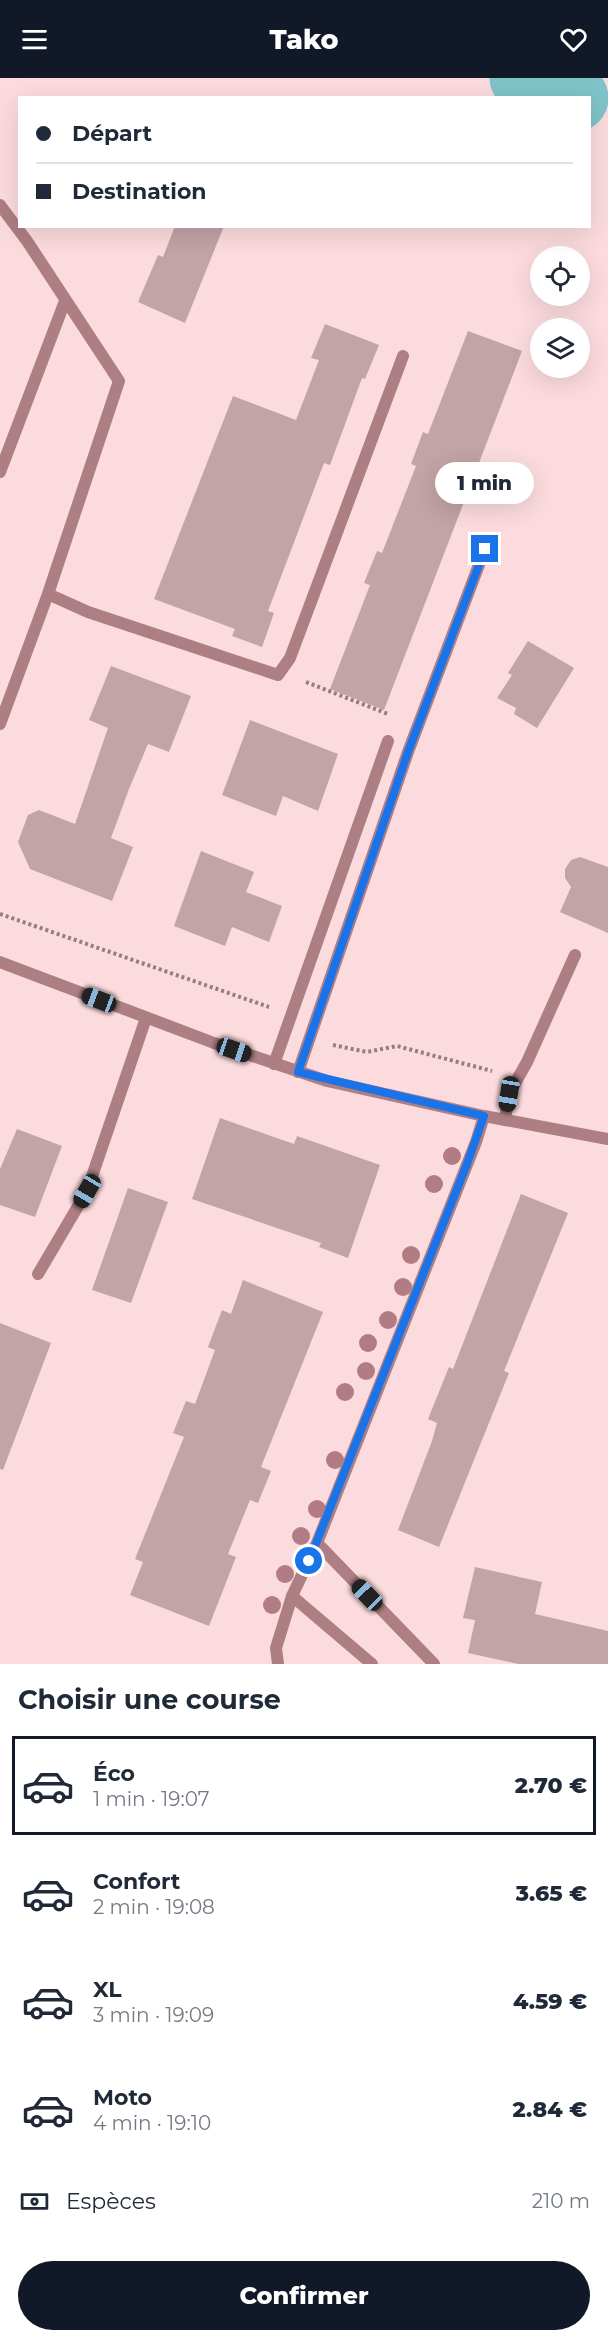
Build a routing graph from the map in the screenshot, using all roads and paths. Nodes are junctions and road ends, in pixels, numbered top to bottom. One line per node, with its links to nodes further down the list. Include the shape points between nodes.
1 (0, 205): 2 (street)
2 (65, 300): 4 (street); 6 (street, via 119,381)
3 (403, 356): 7 (street)
4 (0, 472)
5 (485, 549): 15 (street, via 408,752)
6 (48, 594): 7 (street, via 88,612 278,675); 8 (street)
7 (290, 658): 9 (path, via 307,664 302,680 396,717)
8 (0, 724)
9 (388, 741): 14 (street)
10 (0, 914): 14 (path, via 268,1006)
11 (575, 955): 20 (street, via 509,1094)
12 (0, 962): 13 (street)
13 (146, 1018): 17 (street); 22 (street, via 87,1191)
14 (289, 1021): 17 (street)
15 (308, 1039): 16 (path); 18 (street)
16 (367, 1052)
17 (274, 1064): 18 (street)
18 (298, 1072): 19 (street)
19 (484, 1116): 20 (street); 23 (street)
20 (505, 1120): 21 (street)
21 (608, 1139)
22 (38, 1274)
23 (317, 1544): 24 (street); 27 (street)
24 (292, 1596): 25 (street, via 276,1648); 26 (street)
25 (278, 1664)
26 (372, 1664)
27 (434, 1664)

